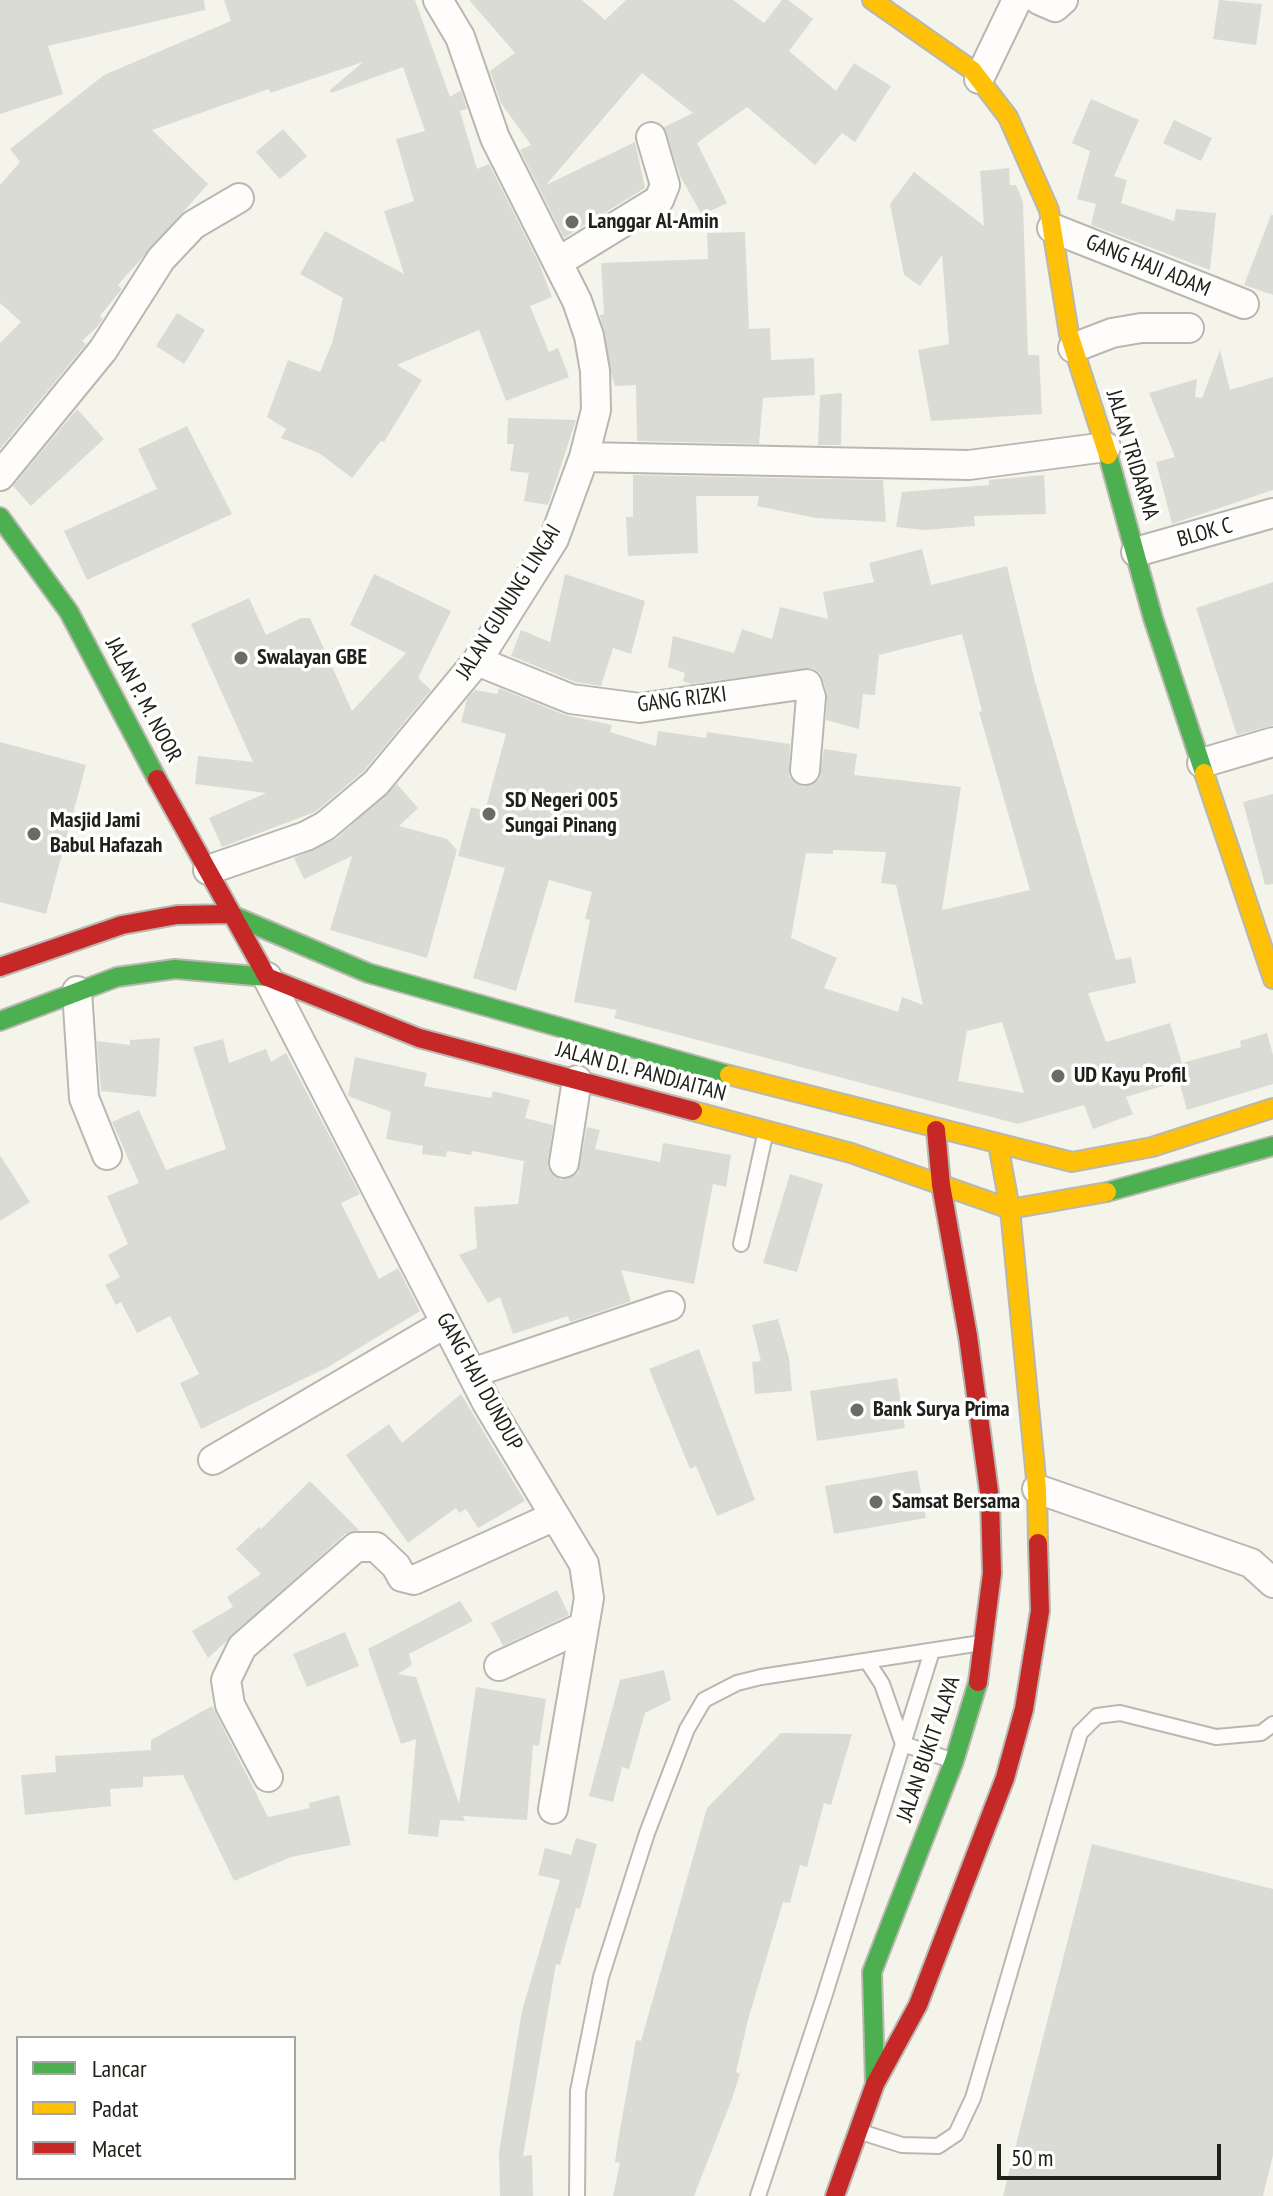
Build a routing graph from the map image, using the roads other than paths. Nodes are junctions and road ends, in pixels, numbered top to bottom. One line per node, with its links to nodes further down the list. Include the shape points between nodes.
1 (438, 0): 10 (street, JALAN GUNUNG LINGAI, via 460,37 495,138)
2 (872, 0): 6 (main road, JALAN TRIDARMA)
3 (1017, 0): 6 (street)
4 (1039, 0): 5 (street, via 1055,7)
5 (1063, 0)
6 (979, 79): 9 (main road, JALAN TRIDARMA, via 1008,117 1029,158)
7 (651, 137): 10 (street, via 665,185 659,200)
8 (239, 198): 16 (street, via 193,225 161,259 103,350)
9 (1052, 228): 11 (street, GANG HAJI ADAM); 13 (main road, JALAN TRIDARMA)
10 (558, 262): 15 (street, JALAN GUNUNG LINGAI, via 577,301 595,371 596,410)
11 (1244, 304)
12 (1189, 328): 13 (street, via 1112,333)
13 (1073, 348): 14 (main road, JALAN TRIDARMA)
14 (1106, 447): 15 (street, via 969,465); 19 (main road, JALAN TRIDARMA)
15 (584, 457): 20 (street, JALAN GUNUNG LINGAI, via 554,539)
16 (0, 476)
17 (1273, 513): 19 (street, BLOK C)
18 (0, 517): 24 (main road, JALAN P. M. NOOR, via 69,612)
19 (1136, 552): 22 (main road, JALAN TRIDARMA)
20 (477, 661): 23 (street, GANG RIZKI, via 571,699 628,707 674,706 807,684 811,697); 24 (street, JALAN GUNUNG LINGAI, via 376,783 325,826)
21 (1273, 742): 22 (street)
22 (1202, 763): 26 (main road, JALAN TRIDARMA)
23 (805, 770)
24 (208, 870): 25 (main road, JALAN P. M. NOOR)
25 (229, 914): 27 (main road, JALAN D.I. PANDJAITAN, via 177,915 122,925); 28 (main road, JALAN P. M. NOOR); 33 (main road, JALAN D.I. PANDJAITAN, via 368,973)
26 (1271, 964)
27 (0, 967)
28 (267, 977): 29 (main road, JALAN D.I. PANDJAITAN, via 175,969 117,977); 31 (main road, JALAN D.I. PANDJAITAN, via 419,1038); 43 (street, GANG HAJI DUNDUP)
29 (77, 991): 30 (main road, JALAN D.I. PANDJAITAN); 37 (street, via 84,1098)
30 (0, 1021)
31 (577, 1080): 34 (main road, JALAN D.I. PANDJAITAN); 38 (street)
32 (1273, 1108): 35 (main road, JALAN D.I. PANDJAITAN, via 1152,1147 1072,1162)
33 (936, 1130): 35 (main road, JALAN D.I. PANDJAITAN); 39 (main road, JALAN BUKIT ALAYA)
34 (766, 1131): 39 (main road, JALAN D.I. PANDJAITAN, via 851,1153); 41 (lane)
35 (998, 1144): 40 (main road, JALAN BUKIT ALAYA)
36 (1273, 1146): 40 (main road, JALAN D.I. PANDJAITAN, via 1096,1195)
37 (107, 1155)
38 (564, 1163)
39 (941, 1185): 40 (main road, JALAN D.I. PANDJAITAN); 50 (main road, JALAN BUKIT ALAYA, via 975,1336 990,1499 992,1573)
40 (1010, 1209): 46 (main road, JALAN BUKIT ALAYA, via 1016,1333)
41 (741, 1244)
42 (670, 1306): 44 (street)
43 (446, 1323): 44 (street, GANG HAJI DUNDUP); 45 (street)
44 (472, 1373): 47 (street, GANG HAJI DUNDUP)
45 (213, 1460)
46 (1037, 1489): 48 (street, via 1251,1563); 59 (main road, JALAN BUKIT ALAYA, via 1040,1611 1024,1709 918,2005)
47 (555, 1516): 49 (street, GANG HAJI DUNDUP, via 584,1564 589,1598); 57 (street, via 414,1580 402,1577 376,1547 356,1547 242,1647 226,1680 230,1705)
48 (1273, 1583)
49 (583, 1627): 53 (street); 58 (street, GANG HAJI DUNDUP)
50 (985, 1642): 51 (lane); 56 (main road, JALAN BUKIT ALAYA)
51 (932, 1651): 52 (lane); 55 (lane)
52 (867, 1661): 55 (lane, via 882,1684); 61 (lane, via 737,1683 704,1700 687,1729 647,1833 598,1990 578,2091)
53 (499, 1666)
54 (1273, 1724): 60 (lane, via 1261,1733 1216,1737 1120,1713 1097,1716 1080,1733 973,2098 956,2134 938,2146 902,2145)
55 (903, 1744): 56 (lane); 62 (lane)
56 (960, 1764): 59 (main road, JALAN BUKIT ALAYA, via 872,1972)
57 (268, 1777)
58 (553, 1809)
59 (875, 2084): 60 (main road, JALAN BUKIT ALAYA)
60 (858, 2131): 63 (main road, JALAN BUKIT ALAYA)
61 (577, 2196)
62 (758, 2196)
63 (835, 2196)

